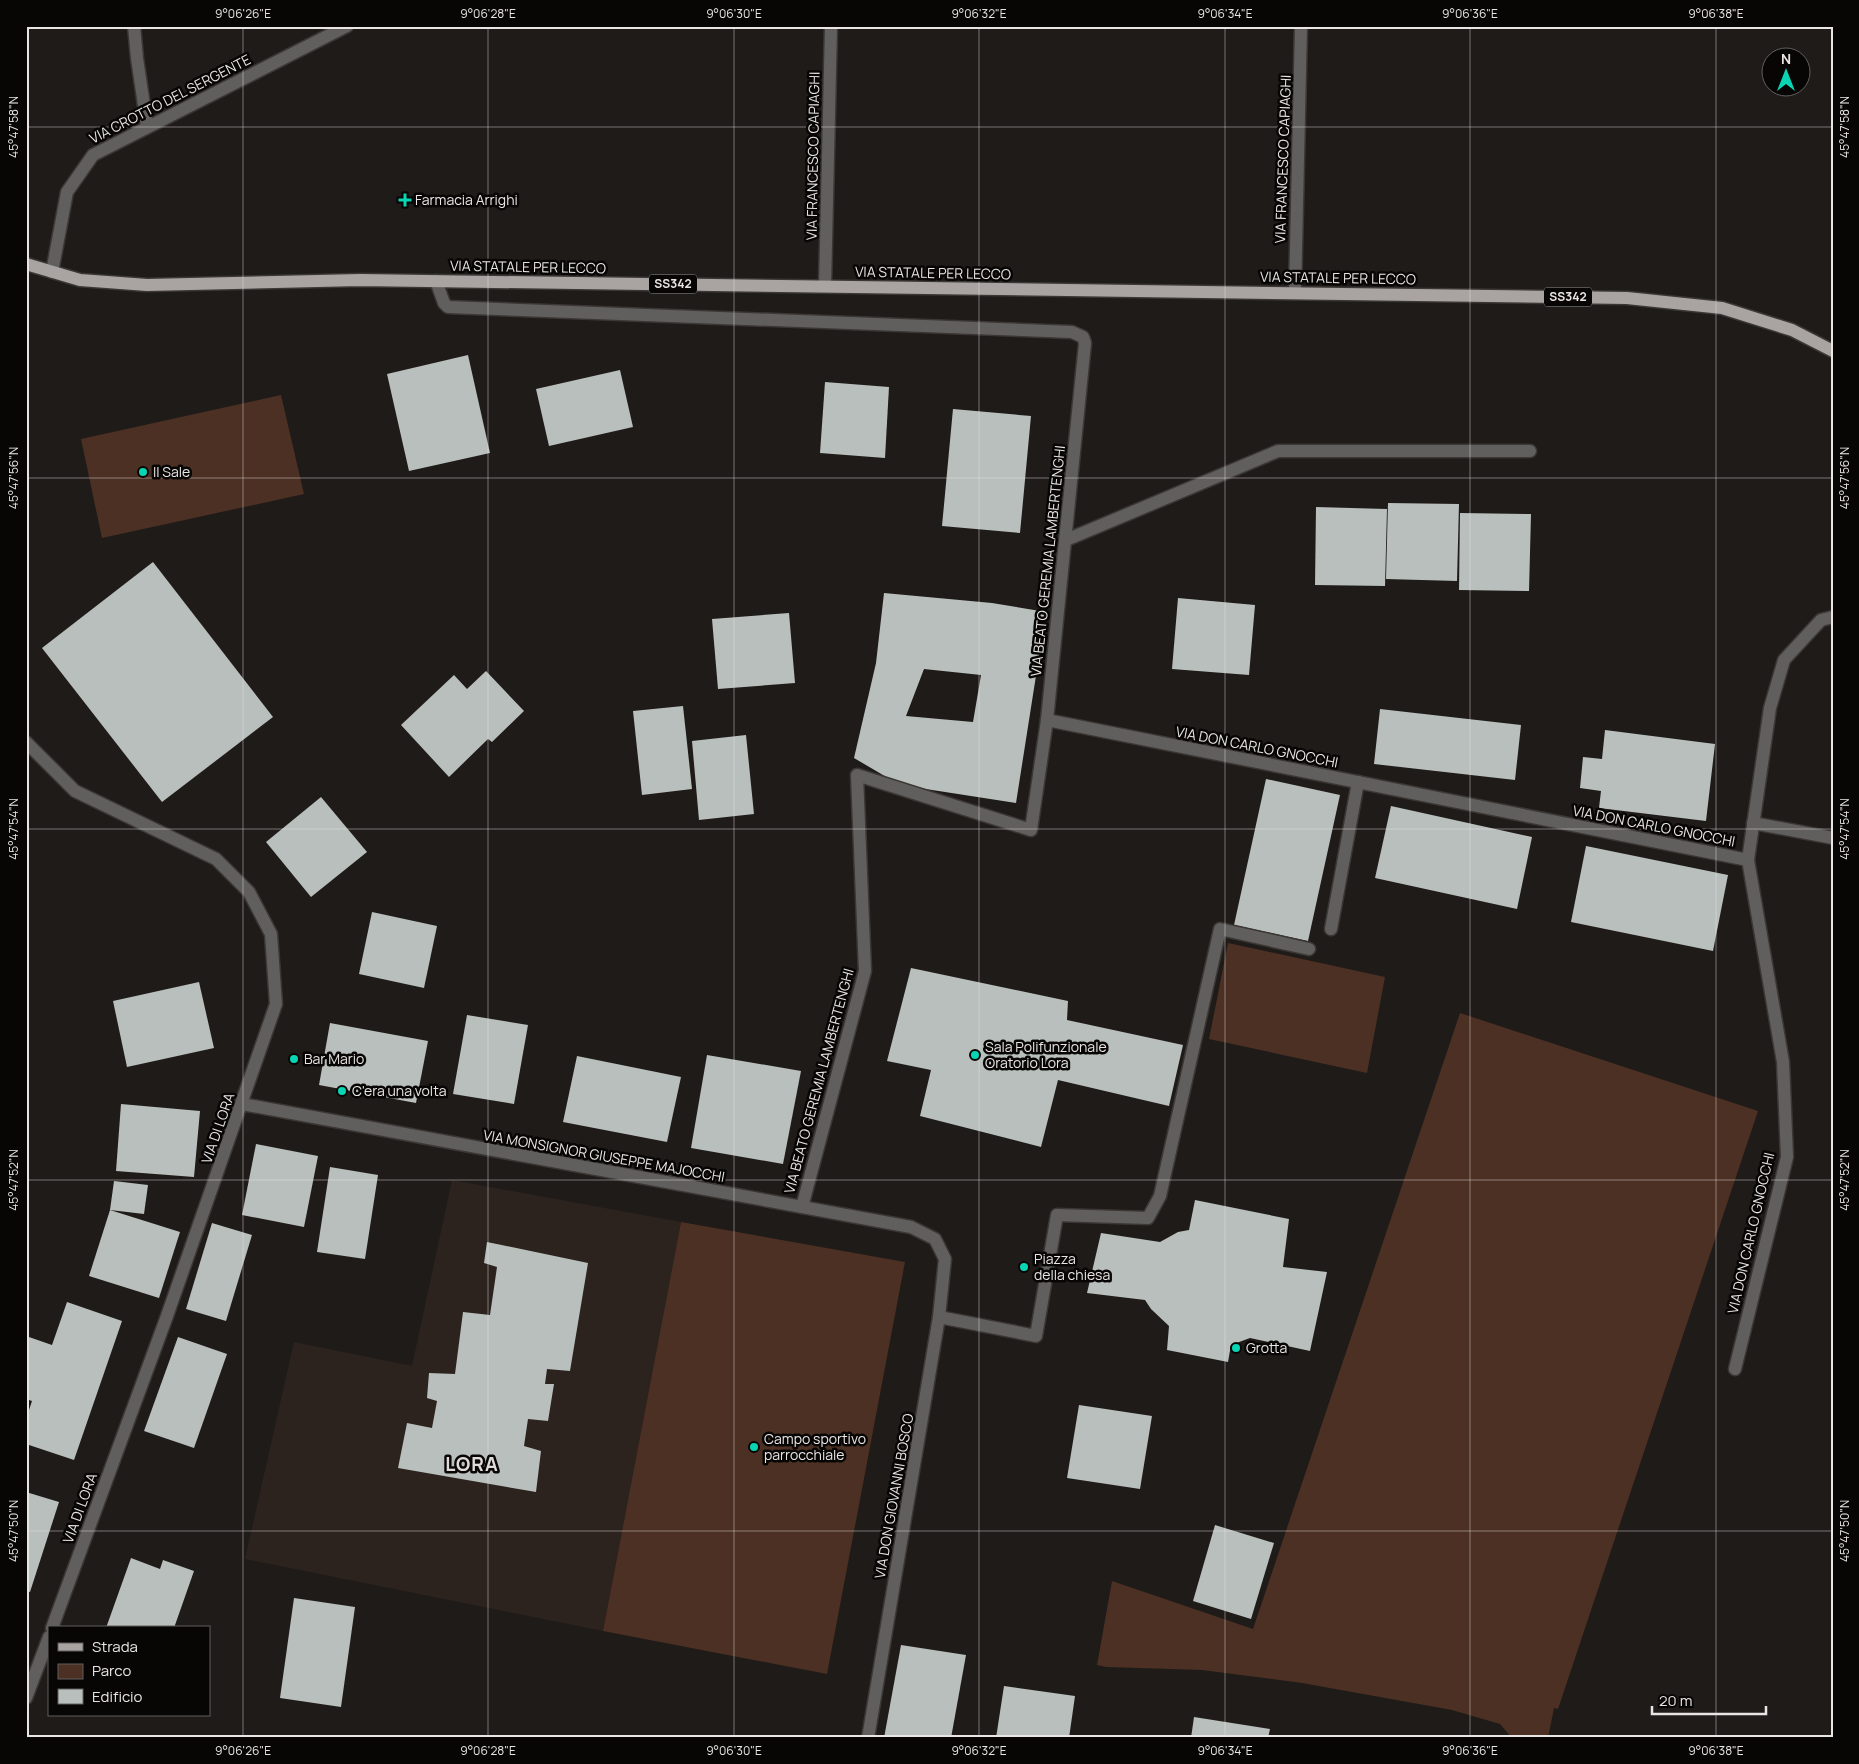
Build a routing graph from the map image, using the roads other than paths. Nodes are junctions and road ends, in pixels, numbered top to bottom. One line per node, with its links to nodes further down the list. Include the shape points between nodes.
1 (134, 26): 5 (street)
2 (347, 26): 5 (street, VIA CROTTO DEL SERGENTE)
3 (831, 26): 9 (street, VIA FRANCESCO CAPIAGHI)
4 (1302, 26): 10 (street, VIA FRANCESCO CAPIAGHI)
5 (147, 126): 7 (street, VIA CROTTO DEL SERGENTE, via 93,155 67,192)
6 (26, 264): 7 (main road, VIA STATALE PER LECCO / SS342)
7 (52, 272): 8 (main road, VIA STATALE PER LECCO / SS342, via 80,280 147,285)
8 (436, 281): 9 (main road, VIA STATALE PER LECCO / SS342); 13 (street, VIA BEATO GEREMIA LAMBERTENGHI, via 448,307 1078,334 1083,338 1086,350)
9 (825, 286): 10 (main road, VIA STATALE PER LECCO / SS342)
10 (1295, 293): 11 (main road, VIA STATALE PER LECCO / SS342, via 1637,299 1722,308 1792,330)
11 (1833, 350)
12 (1530, 451): 13 (street, via 1278,451)
13 (1066, 540): 15 (street, VIA BEATO GEREMIA LAMBERTENGHI)
14 (1833, 617): 18 (street, via 1821,620 1784,660 1770,708)
15 (1047, 720): 17 (street, VIA DON CARLO GNOCCHI); 24 (street, VIA BEATO GEREMIA LAMBERTENGHI, via 1031,830 857,775 865,971)
16 (26, 742): 23 (street, VIA DI LORA, via 75,791 216,859 249,892 271,934 276,1004)
17 (1358, 782): 20 (street, VIA DON CARLO GNOCCHI); 21 (street)
18 (1753, 823): 19 (street); 20 (street)
19 (1833, 838)
20 (1748, 860): 27 (street, VIA DON CARLO GNOCCHI, via 1783,1062 1786,1157)
21 (1331, 929)
22 (1309, 949): 26 (street, via 1220,929 1160,1196 1148,1218 1056,1215 1036,1336)
23 (242, 1104): 24 (street, VIA MONSIGNOR GIUSEPPE MAJOCCHI); 28 (street, VIA DI LORA)
24 (802, 1207): 25 (street, VIA MONSIGNOR GIUSEPPE MAJOCCHI, via 911,1227 936,1239)
25 (945, 1259): 26 (street, VIA DON GIOVANNI BOSCO)
26 (939, 1317): 31 (street, VIA DON GIOVANNI BOSCO)
27 (1735, 1368)
28 (53, 1626)
29 (48, 1640): 30 (street)
30 (26, 1698)
31 (868, 1738)

